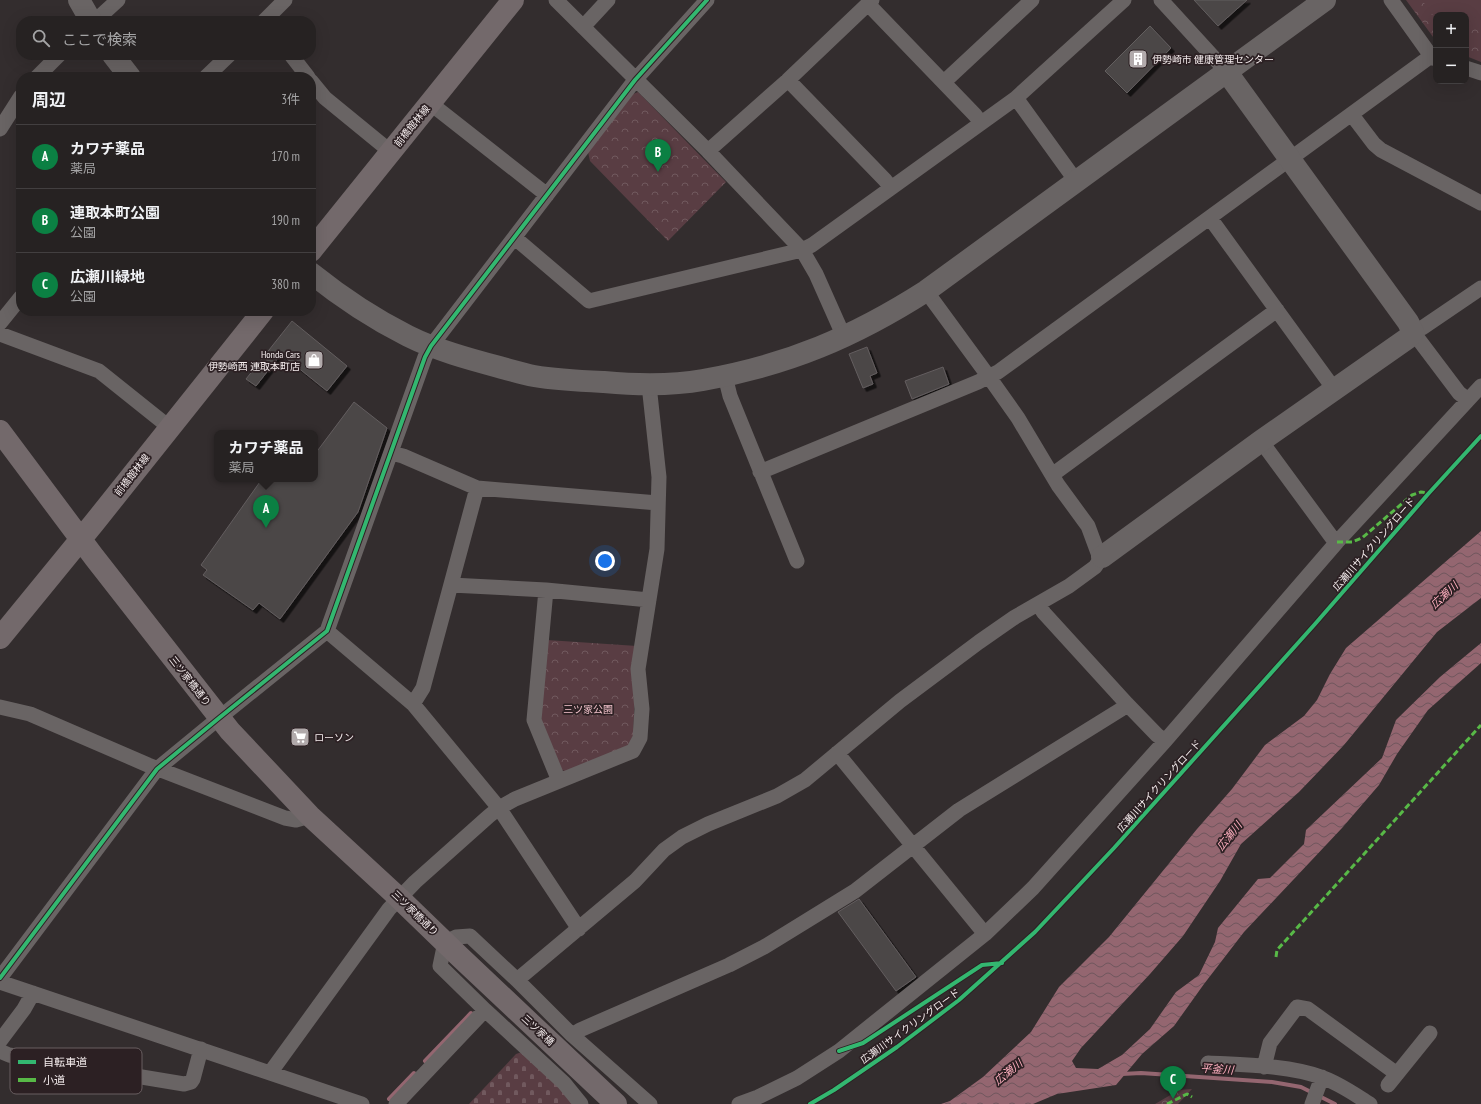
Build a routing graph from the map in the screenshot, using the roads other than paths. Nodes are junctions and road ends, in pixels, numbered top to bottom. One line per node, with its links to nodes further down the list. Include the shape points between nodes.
1 (79, 0): 14 (street)
2 (118, 0): 15 (street)
3 (285, 0): 16 (street)
4 (513, 0): 36 (main road, 前橋館林線)
5 (556, 0): 17 (street)
6 (608, 0): 17 (street)
7 (707, 0): 31 (street)
8 (1032, 0): 33 (street)
9 (1124, 0): 35 (street)
10 (1161, 0): 29 (street)
11 (1325, 0): 29 (street)
12 (1391, 0): 18 (street)
13 (870, 2): 32 (street); 33 (street)
14 (87, 16)
15 (100, 16)
16 (269, 16)
17 (583, 27): 31 (street)
18 (1433, 56)
19 (1433, 57): 38 (street)
20 (55, 60): 25 (street)
21 (117, 60): 26 (street)
22 (224, 60): 27 (street)
23 (295, 60): 28 (street)
24 (1469, 69): 30 (street)
25 (42, 72)
26 (126, 72)
27 (211, 72)
28 (304, 72)
29 (1226, 72): 43 (street); 44 (street)
30 (1481, 73)
31 (635, 80): 41 (street); 46 (street)
32 (788, 80): 41 (street); 45 (street)
33 (944, 82): 39 (street)
34 (316, 87): 42 (street, via 325,98)
35 (1016, 98): 39 (street); 44 (street)
36 (430, 103): 42 (main road, 前橋館林線); 46 (street)
37 (16, 104): 40 (street)
38 (1352, 115): 43 (street); 47 (street, via 1381,150)
39 (981, 123): 45 (street)
40 (0, 130)
41 (708, 151): 51 (street)
42 (391, 152): 50 (main road, 前橋館林線)
43 (1291, 159): 48 (street); 59 (street)
44 (1076, 181): 54 (street)
45 (891, 188): 51 (street)
46 (547, 196): 49 (street)
47 (1481, 203)
48 (1210, 218): 56 (street); 64 (street)
49 (515, 238): 51 (street, via 588,300); 62 (street)
50 (316, 245)
51 (802, 250): 61 (street, via 816,274)
52 (316, 277): 62 (street, via 378,319)
53 (1481, 288): 59 (street)
54 (926, 290): 61 (street, via 894,311); 64 (street)
55 (16, 303): 58 (street)
56 (1276, 310): 67 (street); 74 (street)
57 (259, 316): 69 (main road, 前橋館林線)
58 (0, 323)
59 (1413, 332): 67 (street); 68 (street, via 1459,393)
60 (0, 334): 69 (street, via 99,371)
61 (844, 337): 63 (street, via 792,358)
62 (431, 346): 65 (street, via 534,376); 72 (street)
63 (725, 376): 65 (street, via 702,381); 73 (street, via 730,396)
64 (989, 377): 73 (street); 74 (street, via 1018,418)
65 (650, 385): 76 (street, via 659,477)
66 (1481, 386): 68 (street)
67 (1334, 390): 71 (street)
68 (1468, 400): 78 (street)
69 (170, 427): 77 (main road, 前橋館林線)
70 (0, 431): 77 (main road, 三ツ家橋通り)
71 (1261, 442): 78 (street); 79 (street)
72 (391, 452): 75 (street); 85 (street)
73 (760, 472): 80 (street)
74 (1052, 475): 79 (street, via 1088,526)
75 (477, 488): 76 (street); 81 (street)
76 (658, 502): 83 (street, via 657,549)
77 (80, 539): 86 (main road, 前橋館林線); 90 (main road, 三ツ家橋通り)
78 (1337, 542): 91 (street)
79 (1102, 557): 84 (street, via 1094,567 1069,586)
80 (797, 561)
81 (451, 585): 82 (street); 87 (street, via 423,688)
82 (546, 590): 83 (street); 94 (street, via 534,720)
83 (650, 600): 94 (street, via 638,669 642,709 640,738 633,750)
84 (1038, 604): 88 (street); 92 (street, via 979,642 900,701)
85 (327, 631): 87 (street); 90 (street)
86 (0, 638)
87 (413, 704): 95 (street)
88 (1127, 704): 91 (street); 97 (street, via 959,810)
89 (0, 707): 93 (street, via 30,714)
90 (218, 718): 93 (street); 96 (main road, 三ツ家橋通り)
91 (1165, 741): 100 (street, via 1033,888)
92 (837, 753): 97 (street); 99 (street, via 805,780 777,796 682,837 664,850 636,881)
93 (157, 769): 96 (street, via 285,818 296,820); 102 (street)
94 (559, 781): 95 (street)
95 (499, 808): 98 (street); 99 (street)
96 (310, 816): 98 (main road, 三ツ家橋通り)
97 (913, 846): 100 (street); 108 (street, via 855,891 764,947)
98 (399, 898): 101 (main road, 三ツ家橋通り); 115 (street)
99 (579, 929): 103 (street)
100 (985, 934): 123 (street, via 839,1051 797,1078)
101 (452, 949): 103 (street, via 456,937 470,936); 106 (street, via 440,966); 121 (main road, 三ツ家橋)
102 (0, 978)
103 (517, 980): 108 (street)
104 (0, 982): 105 (street)
105 (33, 993): 109 (street); 110 (street)
106 (485, 1010): 119 (street); 120 (street, via 564,1083)
107 (1430, 1033): 114 (street, via 1393,1079 1308,1010 1297,1008 1270,1043)
108 (572, 1035): 122 (street)
109 (0, 1041)
110 (201, 1049): 115 (street); 116 (street, via 191,1082 184,1084)
111 (0, 1051): 112 (street)
112 (10, 1055)
113 (1208, 1063): 114 (street)
114 (1264, 1067): 117 (street, via 1300,1071)
115 (270, 1073): 118 (street)
116 (142, 1077)
117 (1321, 1081): 124 (street); 125 (street, via 1340,1086)
118 (362, 1104)
119 (396, 1104)
120 (581, 1104)
121 (616, 1104)
122 (650, 1104)
123 (739, 1104)
124 (1312, 1104)
125 (1370, 1104)

